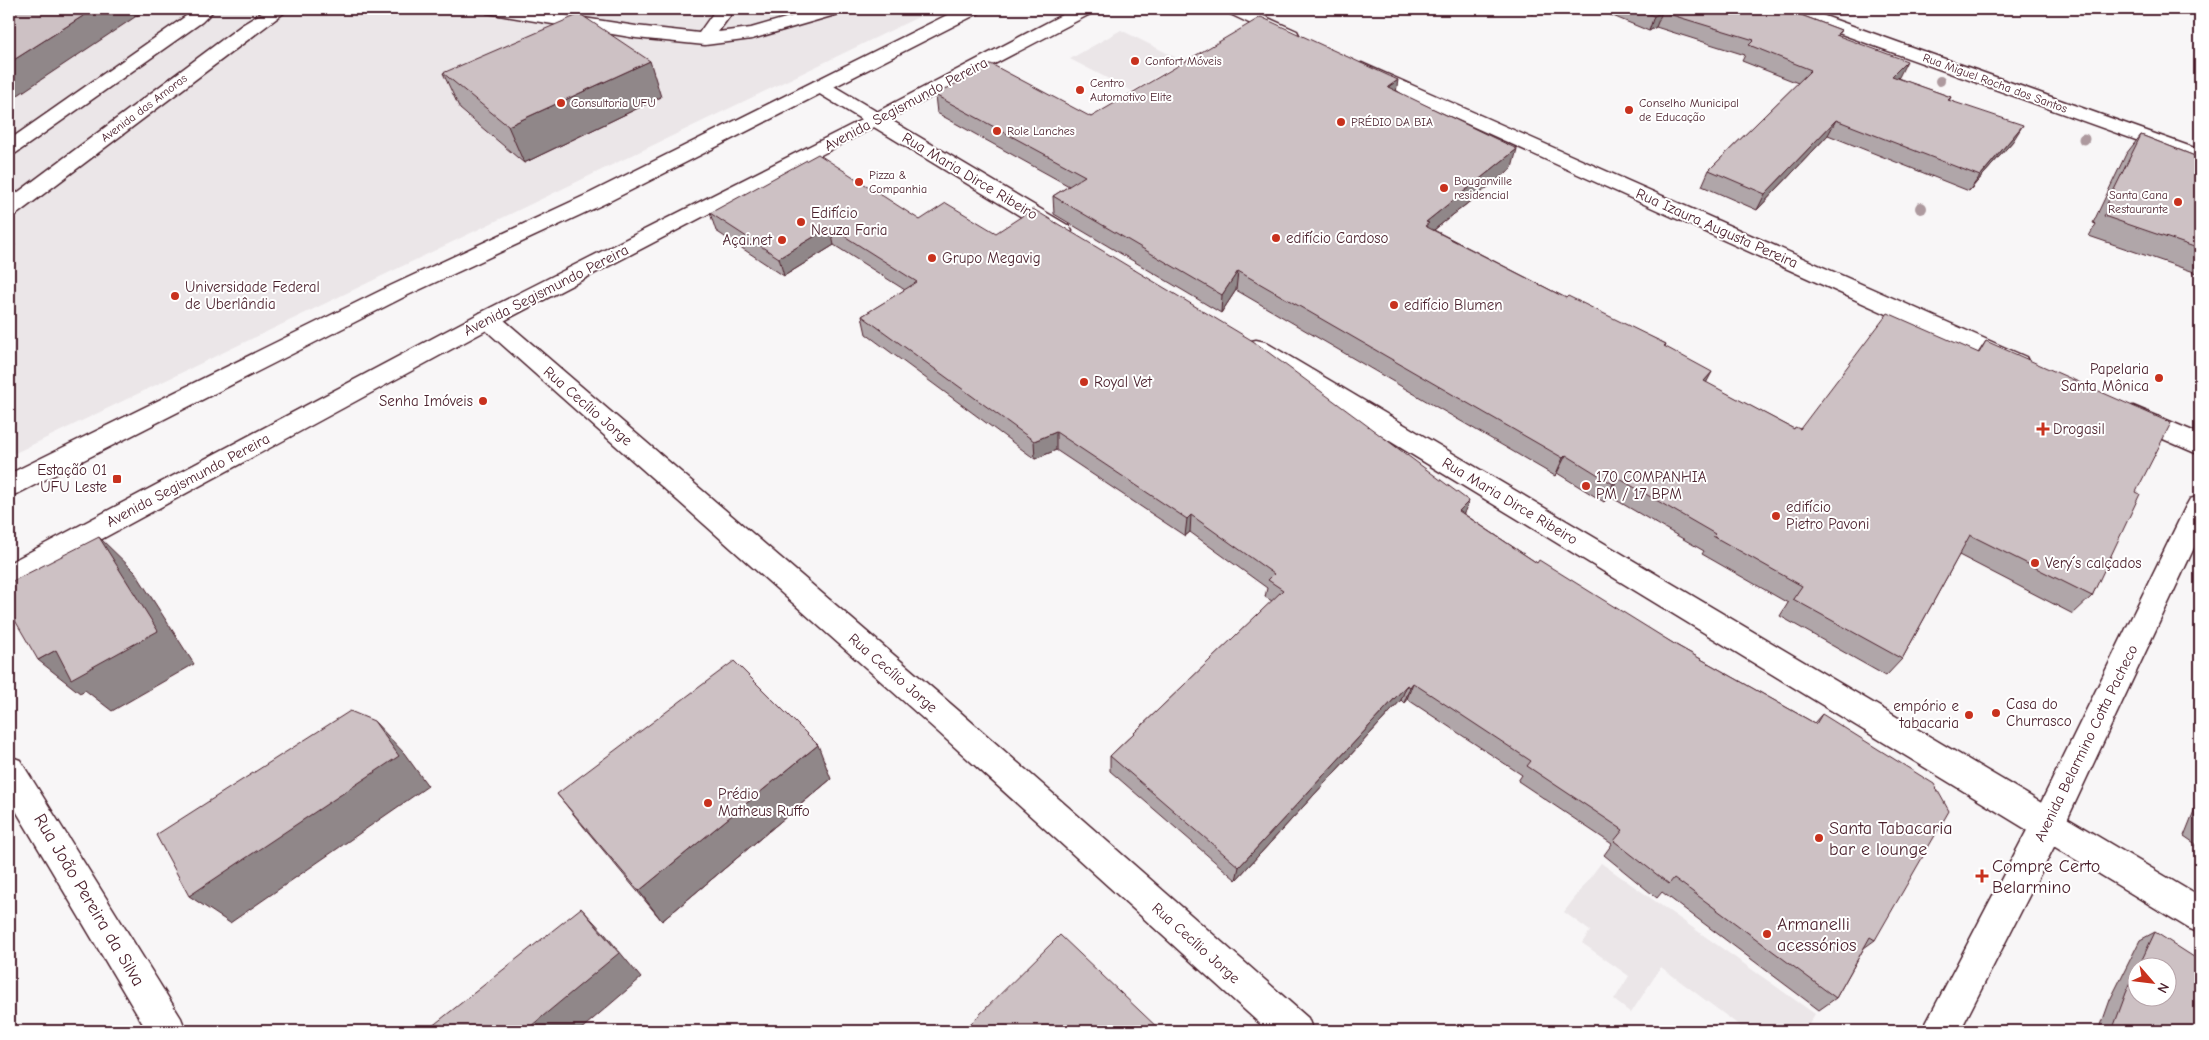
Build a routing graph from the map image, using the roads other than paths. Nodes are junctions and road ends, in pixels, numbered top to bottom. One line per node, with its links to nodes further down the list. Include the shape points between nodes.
1 (206, 9): 15 (street)
2 (280, 9): 17 (street, Avenida das Amoras, via 242,34)
3 (493, 9): 10 (street, via 636,32)
4 (726, 9): 10 (street)
5 (836, 9): 10 (street, via 752,33)
6 (973, 9): 13 (street)
7 (1086, 9): 14 (street, Avenida Segismundo Pereira)
8 (1234, 9): 11 (street)
9 (1790, 9): 16 (street, Rua Miguel Rocha dos Santos)
10 (706, 39)
11 (1306, 42)
12 (1342, 59): 21 (street, Rua Izaura Augusta Pereira)
13 (820, 86): 14 (street, Rua Maria Dirce Ribeiro); 24 (street, via 598,198 398,291)
14 (876, 120): 18 (street, Rua Maria Dirce Ribeiro); 19 (street, Avenida Segismundo Pereira)
15 (9, 149)
16 (2200, 157)
17 (9, 210)
18 (1078, 241)
19 (488, 319): 26 (street, Avenida Segismundo Pereira); 31 (street, Rua Cecílio Jorge, via 948,721)
20 (1238, 337): 28 (street, Rua Maria Dirce Ribeiro)
21 (2037, 372)
22 (2119, 408): 23 (street)
23 (2200, 445)
24 (9, 486)
25 (2200, 506): 28 (street, Avenida Belarmino Cotta Pacheco)
26 (9, 576)
27 (9, 770): 30 (street, Rua João Pereira da Silva)
28 (2048, 824): 29 (street, Rua Maria Dirce Ribeiro); 32 (street, Avenida Belarmino Cotta Pacheco)
29 (2200, 916)
30 (168, 1031)
31 (1295, 1031)
32 (1940, 1031)

